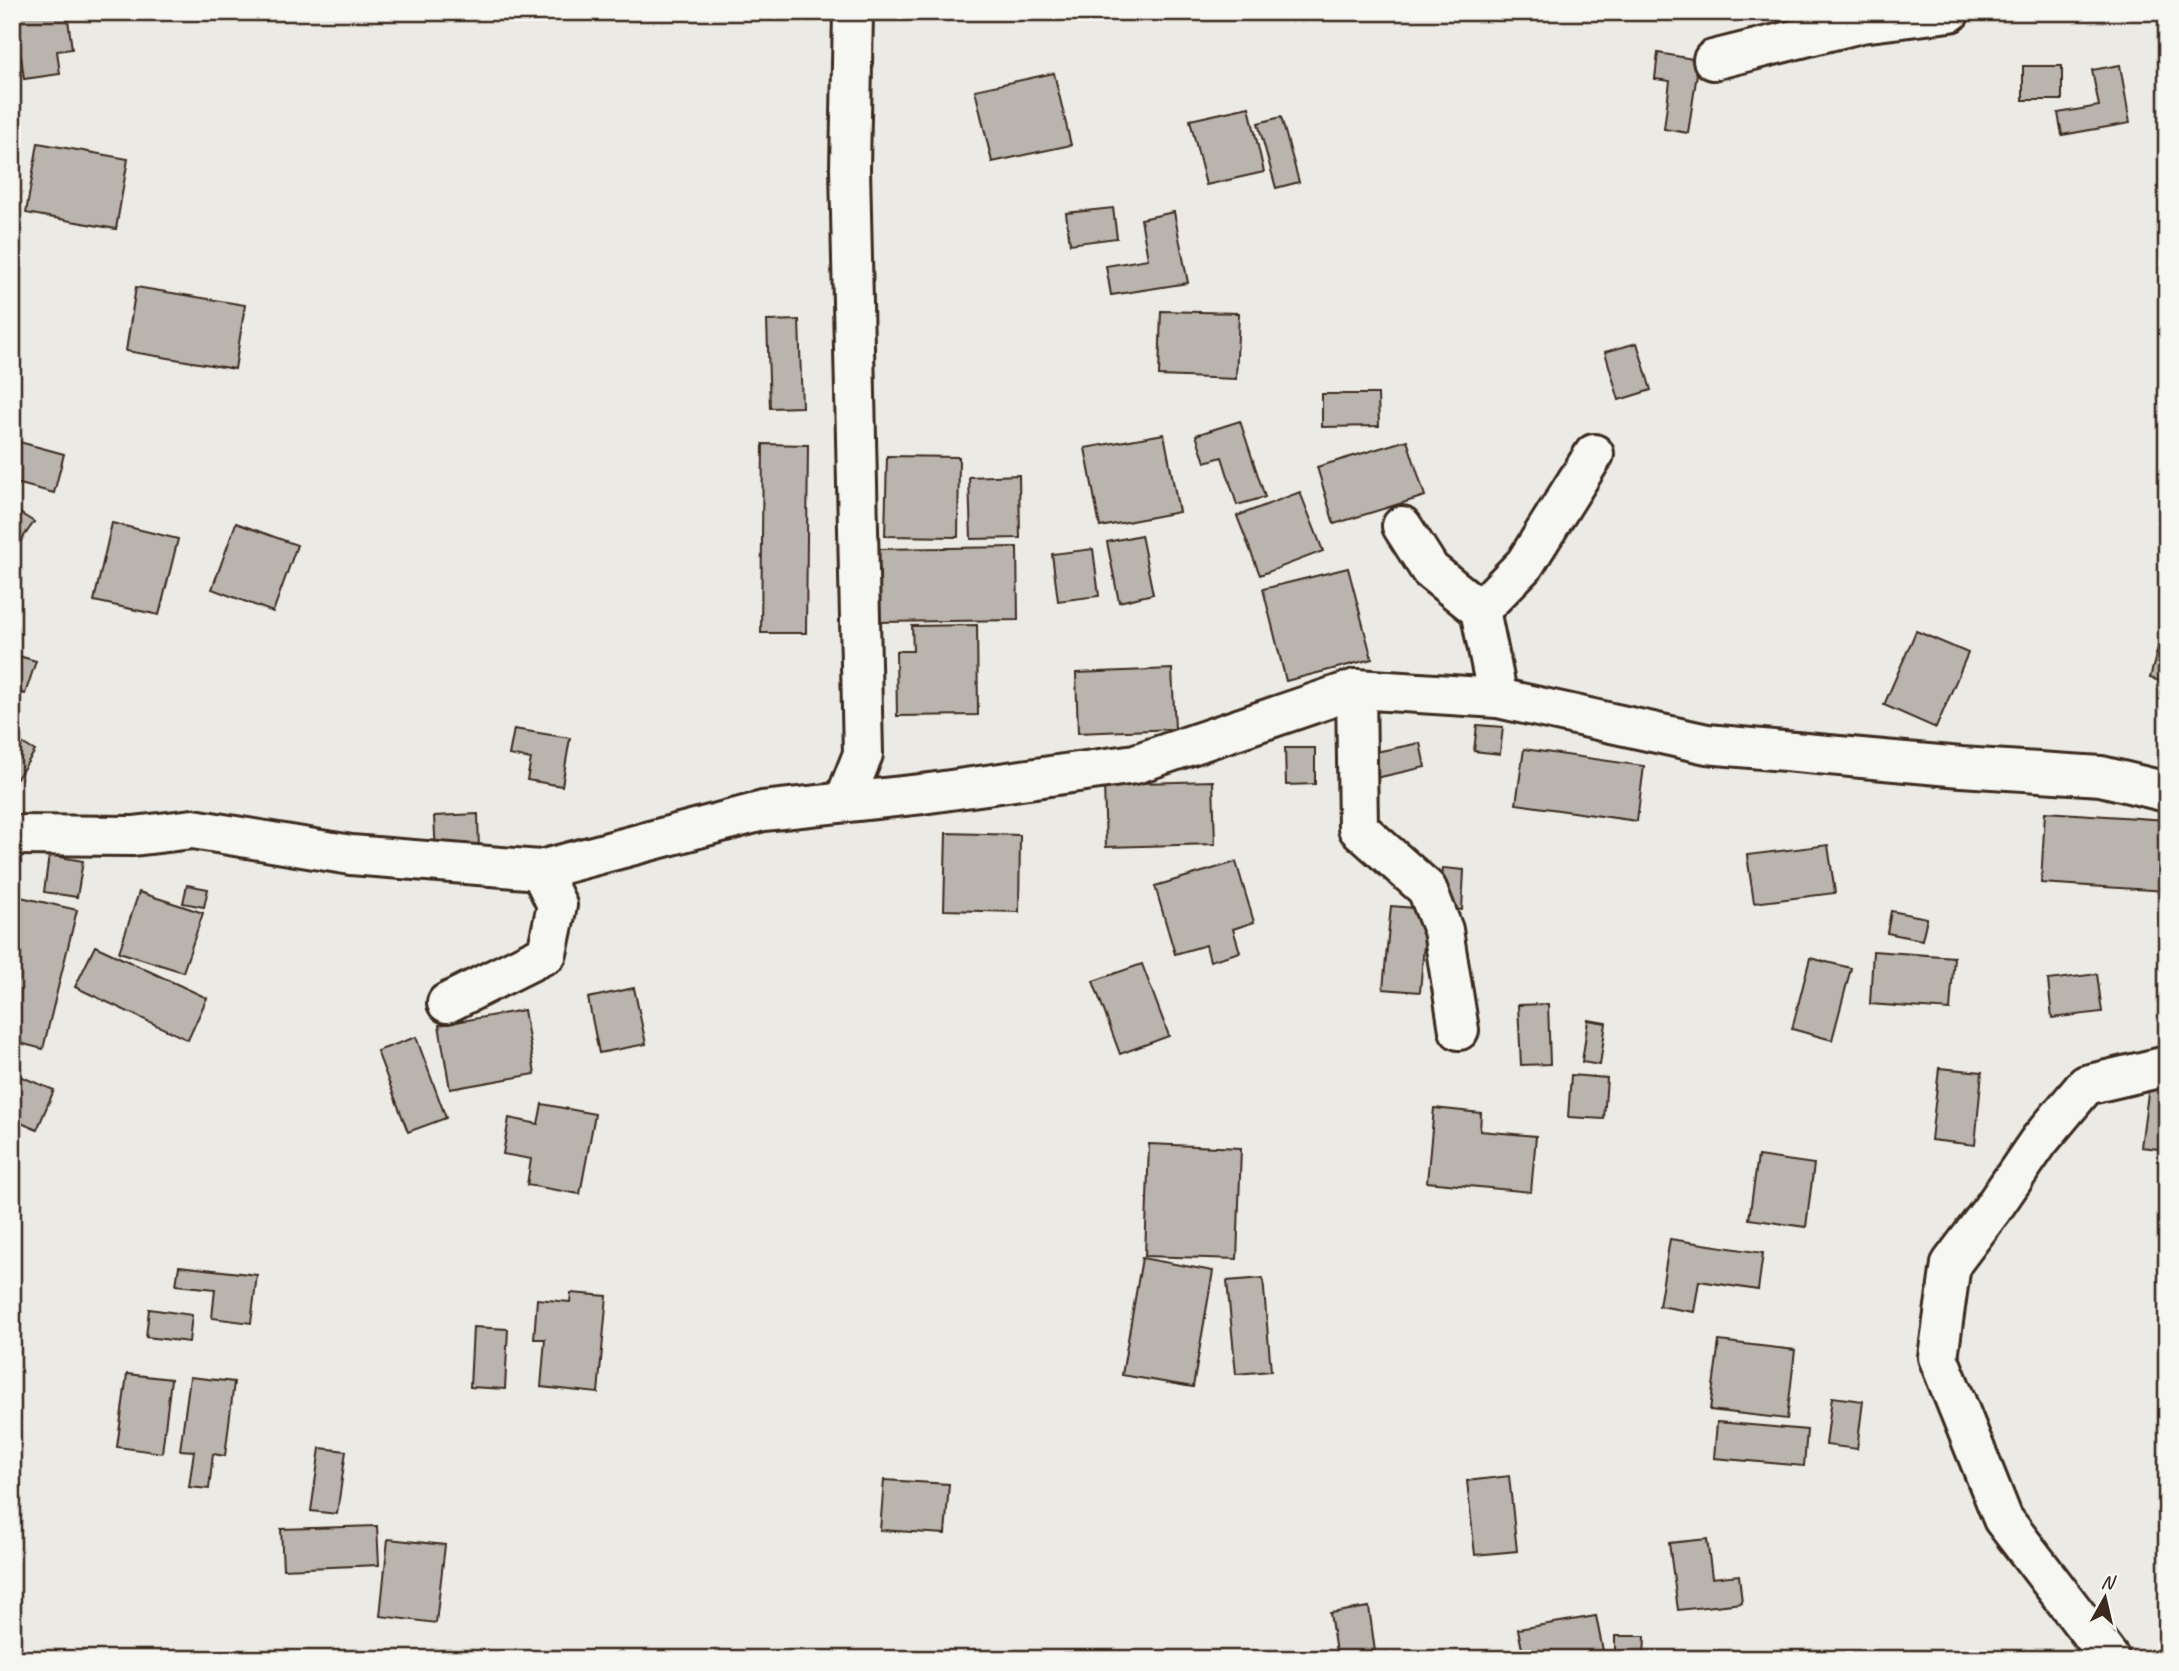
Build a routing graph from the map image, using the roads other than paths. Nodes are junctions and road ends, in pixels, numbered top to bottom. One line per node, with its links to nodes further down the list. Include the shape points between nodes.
1 (853, 12): 10 (street, via 850,167 863,754)
2 (1950, 12): 3 (street, via 1861,23)
3 (1713, 60)
4 (1594, 454): 6 (street, via 1525,564)
5 (1402, 526): 6 (street, via 1430,570)
6 (1480, 610): 8 (street)
7 (1356, 689): 8 (street); 10 (street, via 1135,764); 14 (street, via 1358,828 1427,889 1443,930)
8 (1498, 698): 9 (street, via 1707,744 2101,776)
9 (2167, 792)
10 (844, 803): 12 (street, via 762,811)
11 (12, 835): 12 (street, via 133,836 193,829 351,855)
12 (540, 870): 13 (street, via 557,905 547,953)
13 (447, 1003)
14 (1459, 1030)
15 (2167, 1066): 16 (street, via 2086,1085 2039,1141 1951,1264 1938,1357 2003,1520)
16 (2110, 1659)

